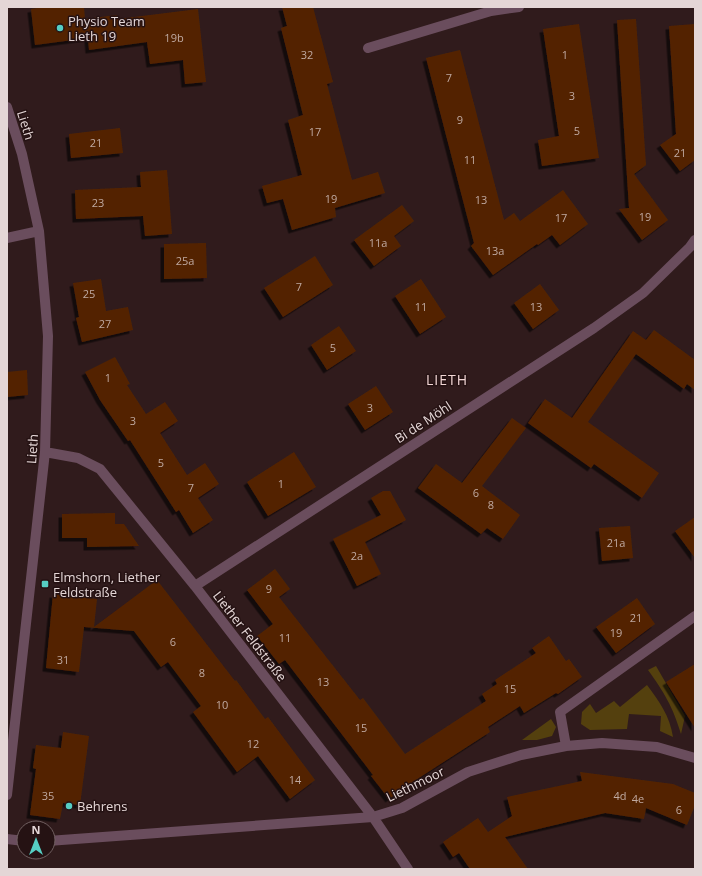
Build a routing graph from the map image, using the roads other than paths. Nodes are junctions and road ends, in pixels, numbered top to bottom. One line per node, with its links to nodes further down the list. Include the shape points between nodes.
1 (518, 7): 2 (street, via 491,12)
2 (368, 48)
3 (7, 107): 4 (street, Lieth, via 22,154)
4 (39, 231): 5 (street); 7 (street, Lieth, via 48,336)
5 (7, 238)
6 (695, 240): 8 (street, Bi de Möhl, via 644,293 594,328)
7 (45, 452): 8 (street, Liether Feldstraße, via 78,458 100,469); 12 (street, Lieth)
8 (195, 586): 13 (street, Liether Feldstraße)
9 (695, 616): 10 (street, via 560,712)
10 (566, 746): 11 (street, Liethmoor, via 602,743 657,747); 13 (street, Liethmoor, via 521,755 468,772 402,808)
11 (695, 758)
12 (7, 795)
13 (373, 817): 14 (street, Liethmoor); 15 (street, Liether Feldstraße)
14 (56, 840)
15 (408, 869)

